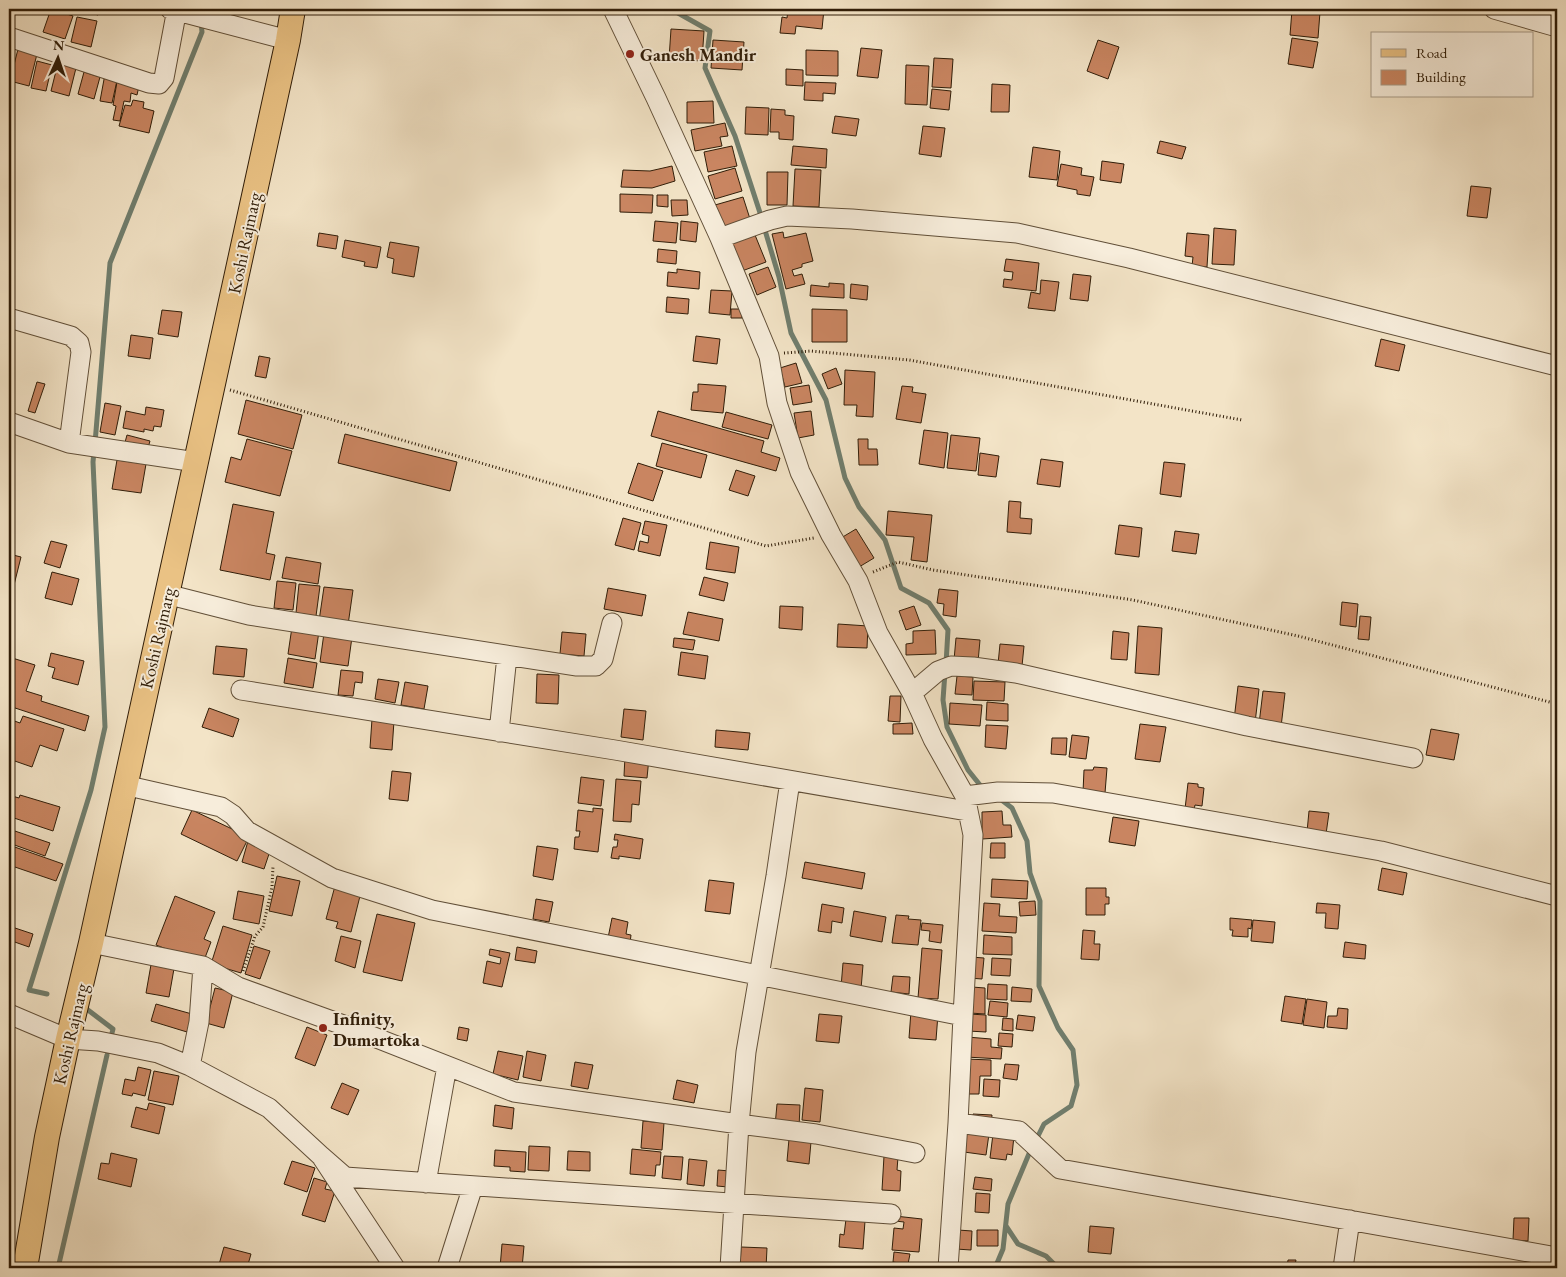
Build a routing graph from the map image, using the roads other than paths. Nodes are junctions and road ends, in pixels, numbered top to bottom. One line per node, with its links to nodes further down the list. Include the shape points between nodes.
1 (293, 9): 7 (main road, Koshi Rajmarg)
2 (613, 9): 8 (street)
3 (1494, 9): 5 (street)
4 (178, 11): 6 (street, via 164,78 159,84); 7 (street)
5 (1557, 27)
6 (9, 37)
7 (288, 40): 13 (main road, Koshi Rajmarg)
8 (720, 238): 10 (street, via 786,216 1017,234 1129,258); 18 (street, via 769,356 777,403 800,472 858,581 878,633)
9 (9, 318): 12 (street, via 72,336 79,343)
10 (1557, 366)
11 (9, 422): 12 (street)
12 (76, 444): 13 (street)
13 (196, 462): 14 (main road, Koshi Rajmarg)
14 (166, 594): 16 (street, via 249,615); 22 (main road, Koshi Rajmarg)
15 (612, 623): 16 (street, via 603,659 596,666)
16 (507, 656): 19 (street)
17 (241, 690): 19 (street)
18 (912, 693): 20 (street, via 944,669 972,667 1016,672 1247,726); 23 (street, via 934,739)
19 (499, 732): 21 (street)
20 (1412, 758)
21 (790, 781): 23 (street); 27 (street)
22 (124, 785): 25 (main road, Koshi Rajmarg); 27 (street, via 221,808 233,815 247,831 332,878 432,910)
23 (978, 798): 24 (street, via 1053,793 1380,851); 29 (street)
24 (1557, 896)
25 (91, 943): 26 (street); 30 (main road, Koshi Rajmarg)
26 (203, 966): 31 (street, via 199,1022); 32 (street, via 238,987)
27 (758, 975): 29 (street); 34 (street)
28 (9, 1014): 30 (street)
29 (963, 1016): 33 (street)
30 (68, 1038): 31 (street, via 158,1053); 43 (main road, Koshi Rajmarg)
31 (190, 1066): 36 (street, via 269,1108)
32 (447, 1066): 34 (street, via 514,1092); 37 (street)
33 (958, 1123): 41 (street, via 1018,1131 1060,1169); 47 (street)
34 (739, 1124): 35 (street, via 816,1134); 39 (street)
35 (915, 1153)
36 (321, 1156): 37 (street, via 345,1177); 44 (street)
37 (426, 1183): 38 (street)
38 (473, 1186): 39 (street); 45 (street)
39 (733, 1203): 40 (street); 46 (street)
40 (891, 1214)
41 (1350, 1220): 42 (street); 48 (street)
42 (1557, 1257)
43 (25, 1268)
44 (395, 1268)
45 (448, 1268)
46 (730, 1268)
47 (948, 1268)
48 (1343, 1268)

